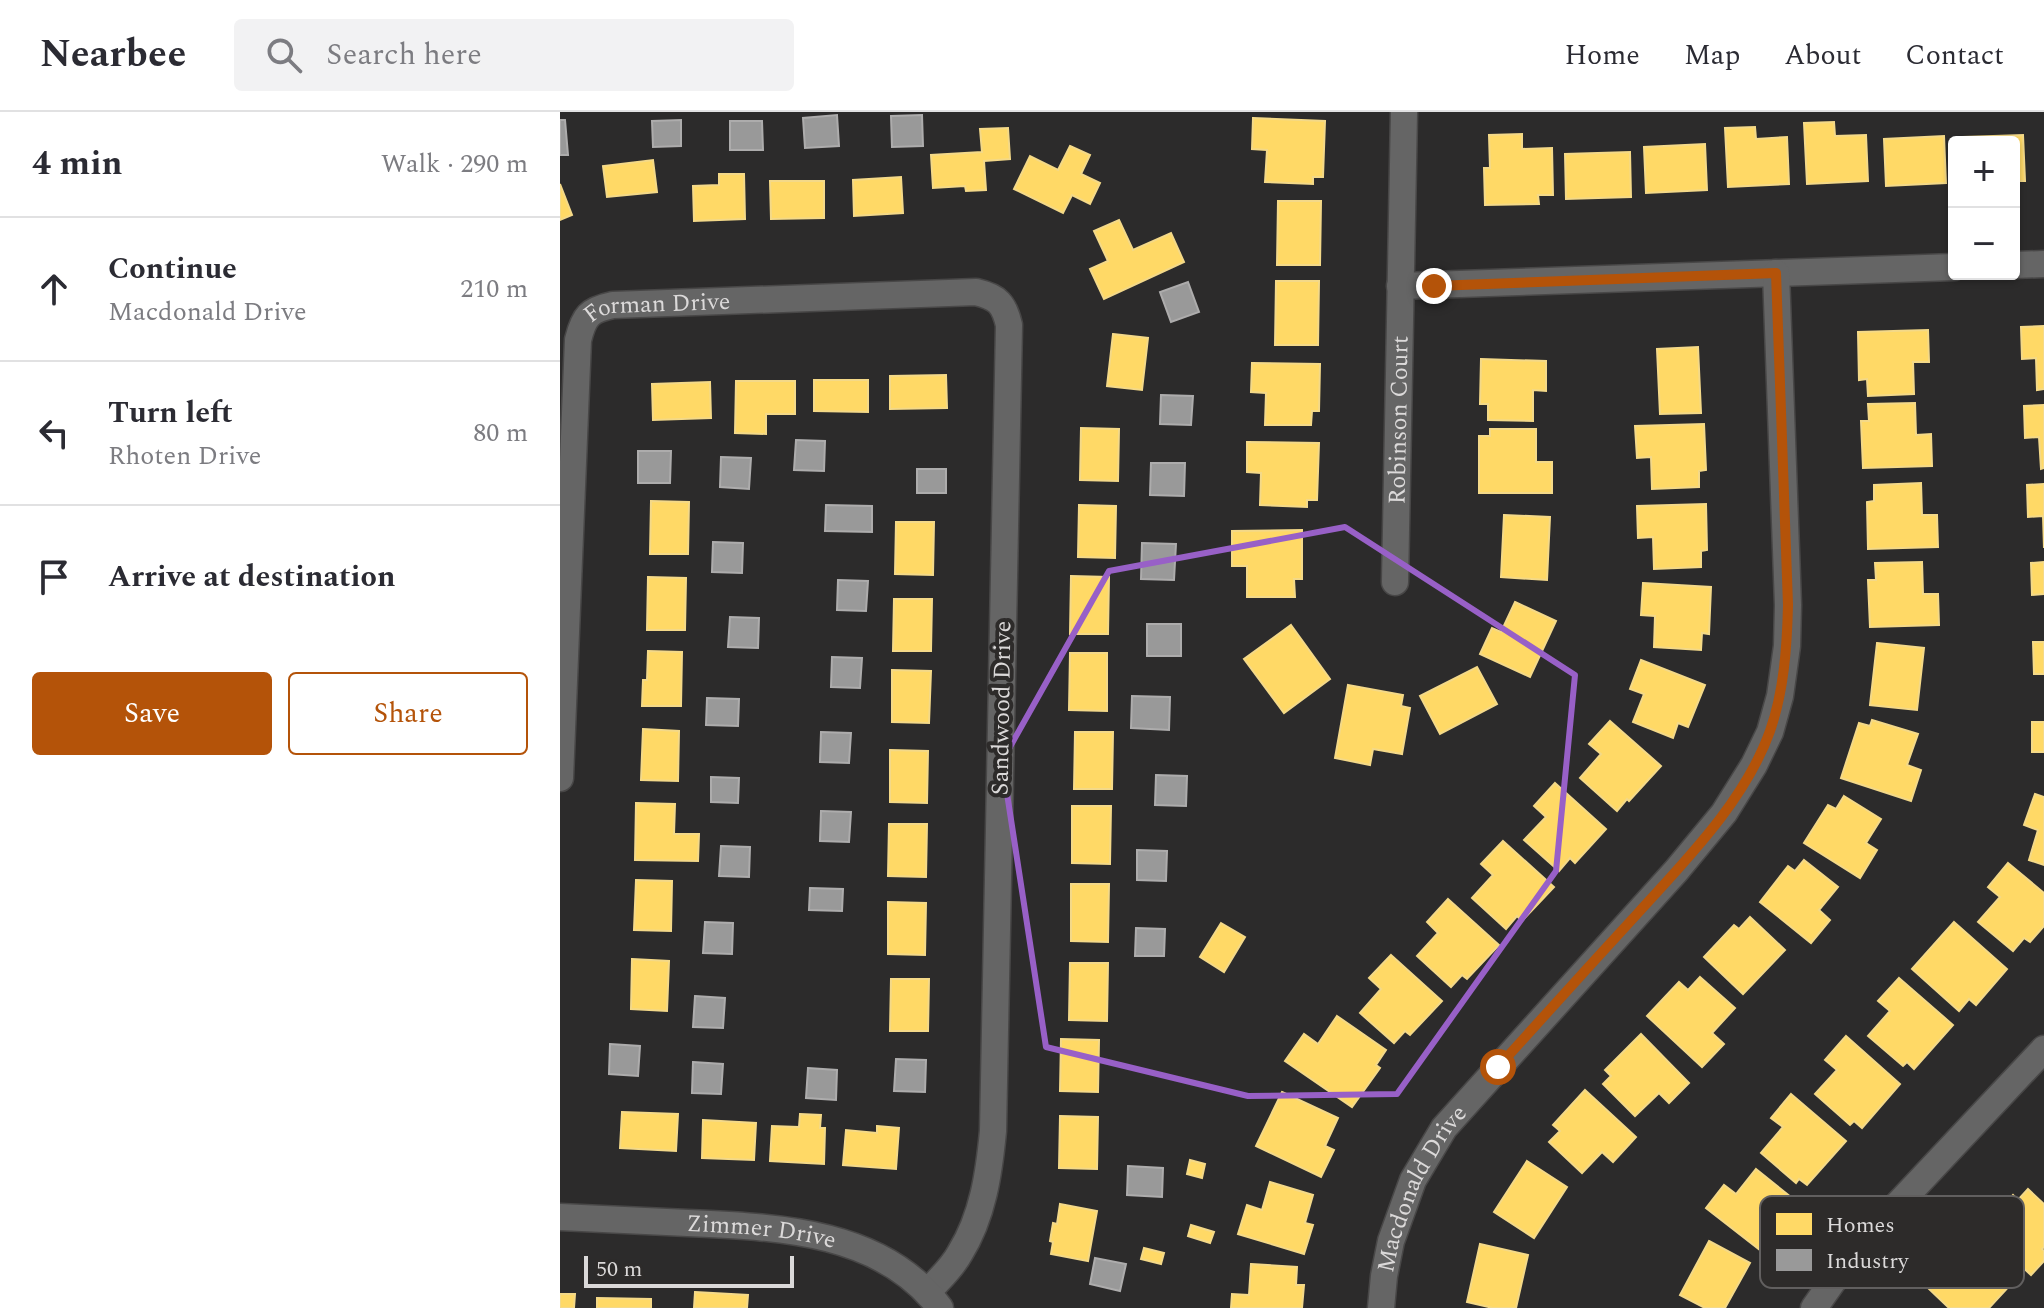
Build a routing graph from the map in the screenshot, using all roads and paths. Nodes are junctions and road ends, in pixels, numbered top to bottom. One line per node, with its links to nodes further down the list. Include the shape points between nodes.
1 (1404, 112): 6 (street, Robinson Court)
2 (2044, 264): 3 (street)
3 (2020, 265)
4 (1948, 267): 5 (street)
5 (1776, 273): 6 (street); 15 (street, Macdonald Drive, via 1788,605 1780,696 1770,732 1724,813 1444,1128 1413,1180 1391,1241)
6 (1400, 286): 8 (street, Robinson Court)
7 (809, 298): 9 (street, Forman Drive, via 613,305 588,315 581,327); 14 (street, Sandwood Drive, via 976,292 998,301 1009,325 993,1131 984,1194 972,1230)
8 (1395, 582)
9 (560, 778)
10 (2044, 1049): 11 (street)
11 (1906, 1196)
12 (560, 1217): 14 (street, Zimmer Drive, via 805,1232 857,1248 907,1275)
13 (1828, 1288): 16 (street)
14 (934, 1300)
15 (1381, 1308)
16 (1814, 1308)

